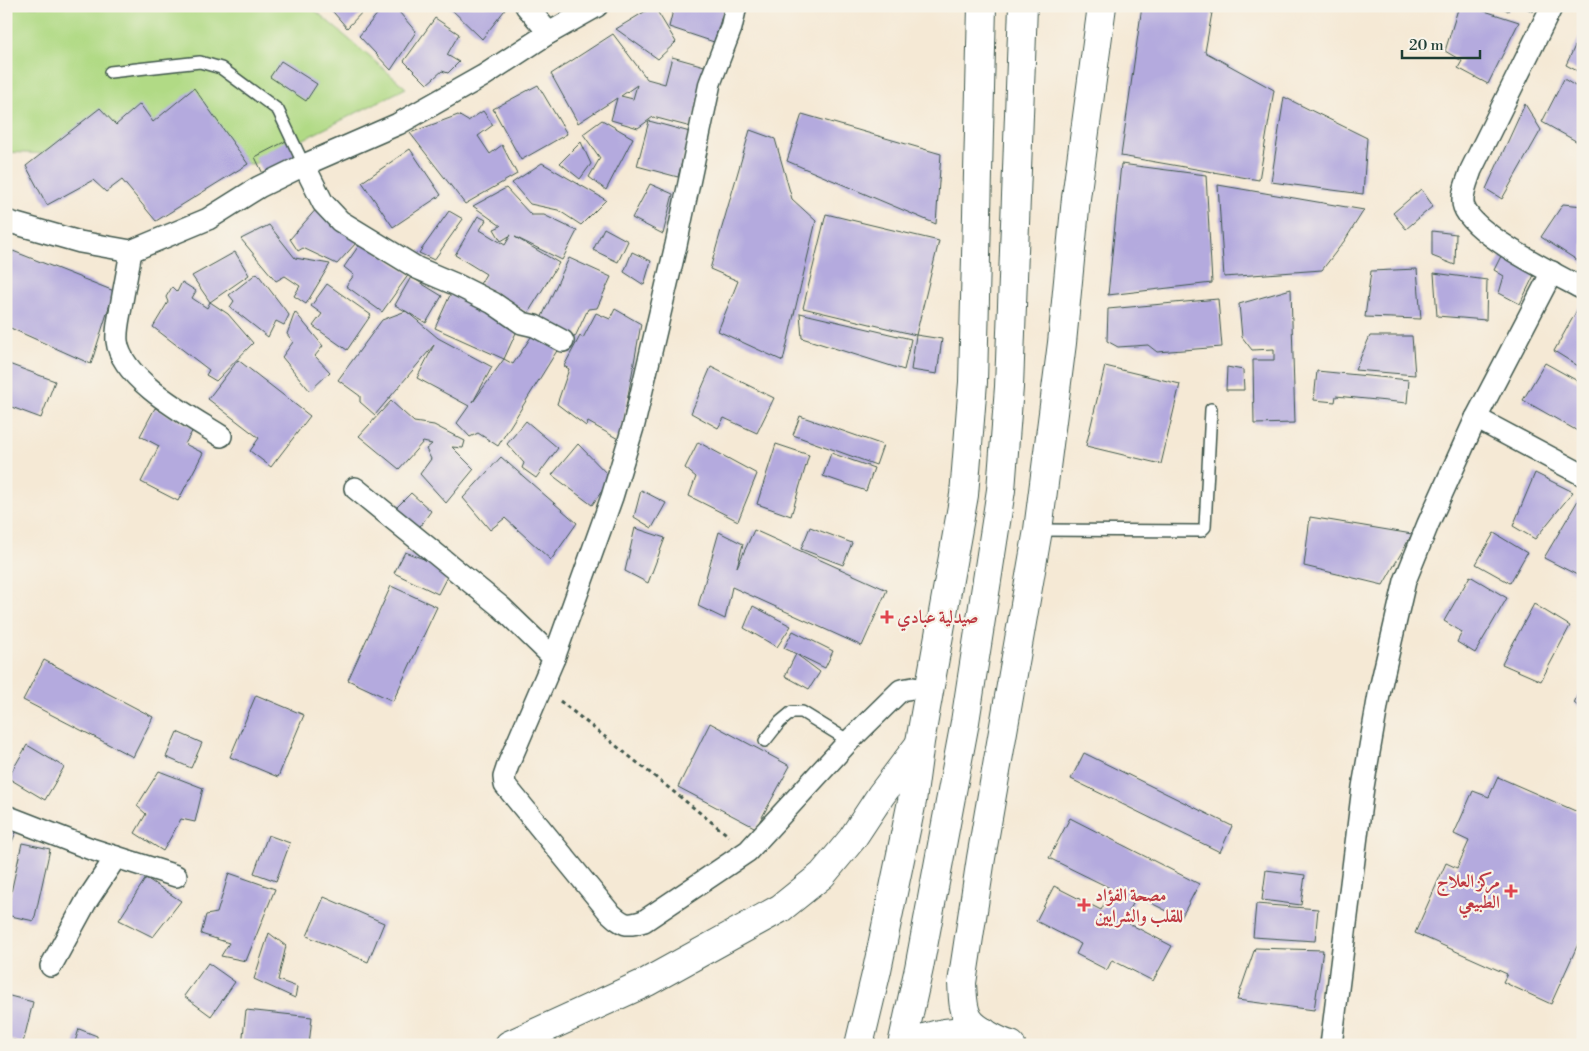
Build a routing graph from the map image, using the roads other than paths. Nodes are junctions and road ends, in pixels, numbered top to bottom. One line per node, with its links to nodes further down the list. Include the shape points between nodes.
1 (526, 6): 8 (street)
2 (597, 6): 8 (street)
3 (736, 6): 22 (street, via 710,84 634,424 612,497)
4 (982, 6): 23 (main road, via 973,382 966,476)
5 (1023, 6): 34 (main road, via 1009,387 1001,490 965,722)
6 (1102, 6): 21 (main road, via 1076,198 1062,343)
7 (1552, 6): 13 (street, via 1471,170 1463,206 1490,235)
8 (549, 32): 10 (street, via 482,76 398,124)
9 (110, 72): 10 (lane, via 200,62 221,68 278,110)
10 (304, 165): 12 (street, via 259,187 208,219); 15 (street, via 323,203 340,221 417,268 457,284 522,323)
11 (6, 220): 12 (street, via 80,242)
12 (131, 251): 18 (street, via 118,325 118,352 145,386)
13 (1552, 272): 14 (street); 17 (street)
14 (1583, 290)
15 (563, 341)
16 (1210, 410): 21 (lane, via 1205,527 1201,531)
17 (1476, 418): 19 (street); 36 (street, via 1405,581 1386,662 1363,787)
18 (221, 436)
19 (1583, 475)
20 (355, 488): 22 (street, via 500,606)
21 (1038, 530): 31 (main road, via 962,983 968,1020)
22 (554, 658): 25 (street, via 508,765 505,785 603,905 619,921 631,926 748,851)
23 (930, 691): 25 (street, via 901,690); 26 (main road)
24 (765, 741): 25 (lane, via 792,712 802,712)
25 (849, 741)
26 (920, 742): 32 (main road, via 822,876 781,908 647,982); 33 (main road, via 910,810)
27 (6, 816): 28 (street)
28 (116, 856): 29 (street); 30 (street, via 86,902)
29 (176, 876)
30 (52, 966)
31 (1001, 1041): 35 (main road, via 962,1031 941,1033)
32 (509, 1045)
33 (859, 1045)
34 (902, 1045)
35 (909, 1045)
36 (1331, 1045)

